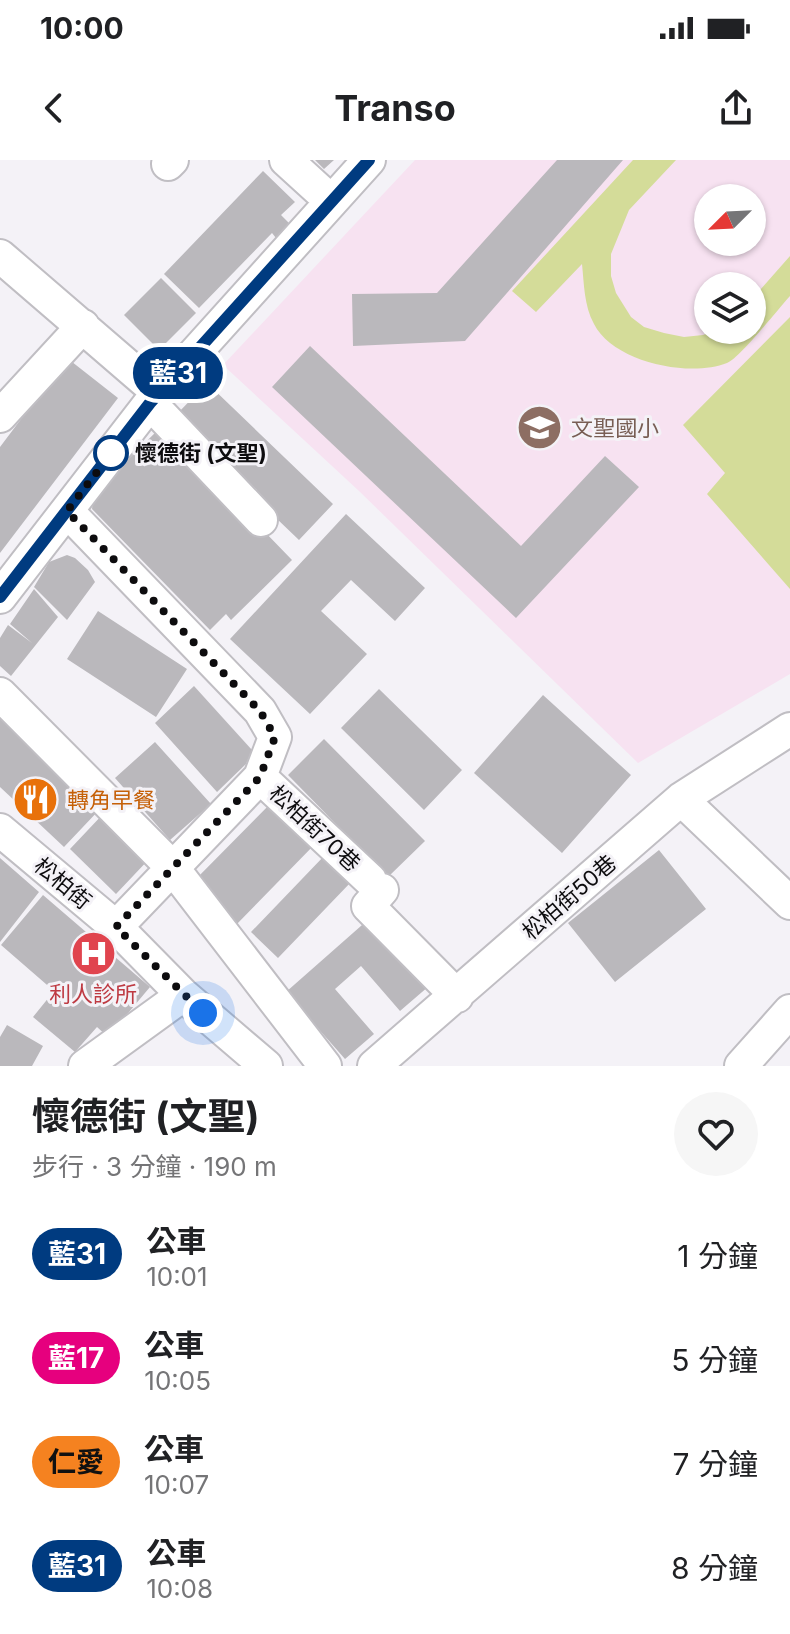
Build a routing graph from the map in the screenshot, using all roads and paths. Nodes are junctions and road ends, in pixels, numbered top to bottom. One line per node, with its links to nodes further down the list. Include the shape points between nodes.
1 (286, 160): 3 (street)
2 (369, 160): 3 (street)
3 (331, 201): 6 (street)
4 (0, 256): 5 (street)
5 (83, 326): 6 (street); 7 (street)
6 (154, 398): 8 (street); 9 (street)
7 (0, 416)
8 (67, 511): 10 (street); 13 (street, 松柏街70巷, via 260,711 275,737)
9 (261, 520)
10 (0, 597)
11 (0, 694): 16 (street)
12 (790, 729): 14 (street, 松柏街50巷)
13 (260, 777): 16 (street, 松柏街70巷); 20 (street, 松柏街70巷, via 376,885 368,906)
14 (681, 799): 17 (street); 20 (street, 松柏街50巷)
15 (0, 830): 18 (street, 松柏街)
16 (172, 867): 18 (street, 松柏街70巷); 24 (street)
17 (790, 903)
18 (116, 927): 19 (street, 松柏街)
19 (183, 995): 22 (street, 松柏街); 23 (street)
20 (457, 996): 25 (street, 松柏街50巷)
21 (790, 1011): 26 (street)
22 (247, 1060)
23 (85, 1066)
24 (325, 1066)
25 (374, 1066)
26 (741, 1066)

